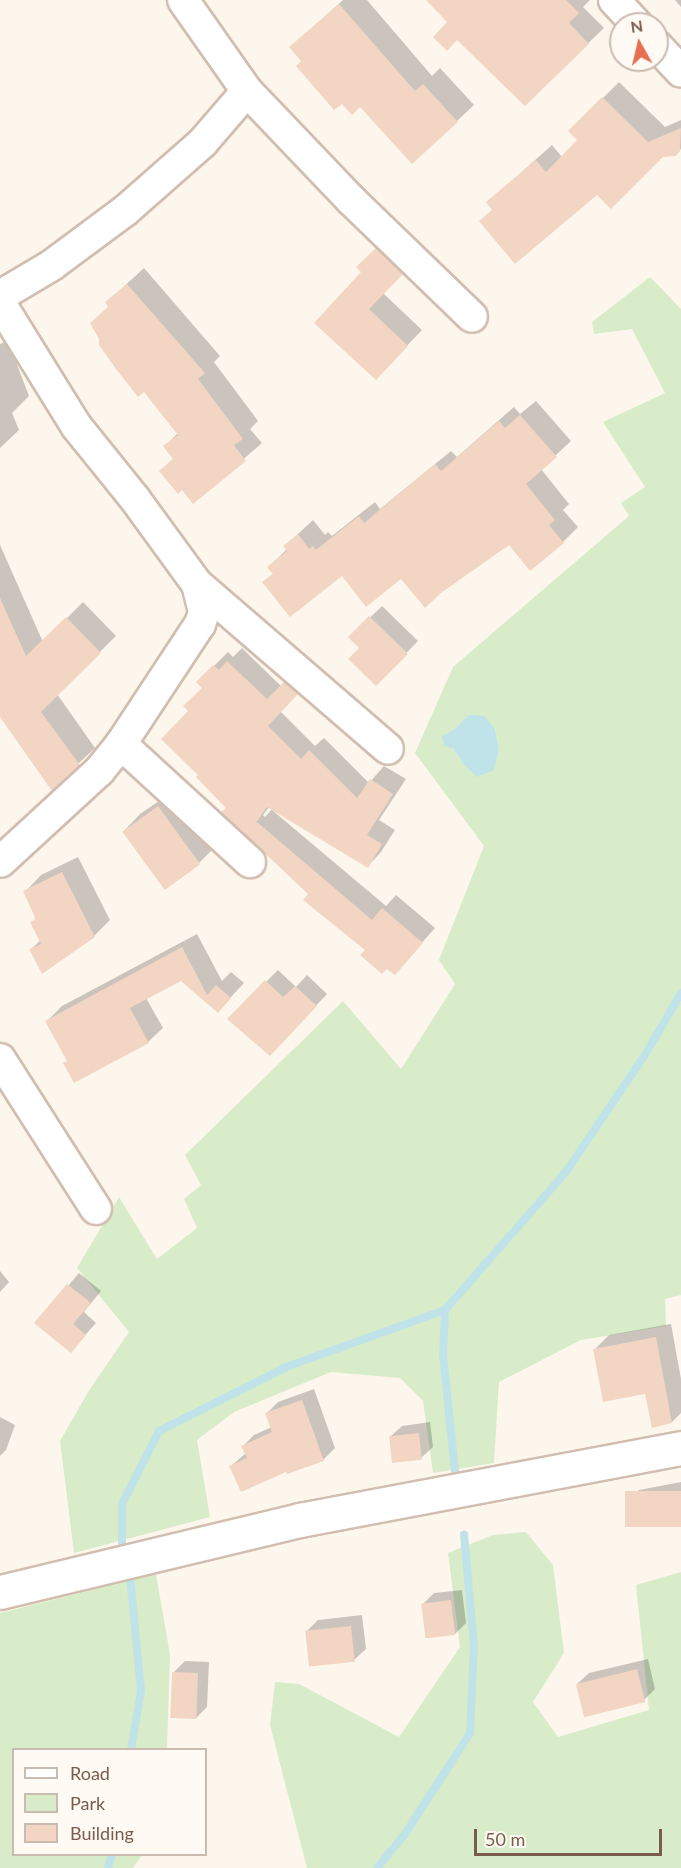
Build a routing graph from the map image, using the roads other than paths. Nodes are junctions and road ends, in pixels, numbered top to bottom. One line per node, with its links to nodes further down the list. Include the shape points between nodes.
1 (183, 0): 6 (street)
2 (614, 0): 3 (street)
3 (625, 12)
4 (669, 59): 5 (street)
5 (681, 72)
6 (247, 91): 7 (street, via 203,142 126,210 51,265); 9 (street, via 351,200)
7 (0, 296)
8 (0, 303): 10 (street, via 77,427)
9 (472, 317)
10 (197, 585): 11 (street, via 203,601 200,624); 12 (street)
11 (121, 744): 13 (street, via 99,771); 14 (street)
12 (388, 749)
13 (0, 862)
14 (250, 862)
15 (0, 1059): 16 (street)
16 (96, 1209)
17 (681, 1448): 18 (street, via 300,1520)
18 (0, 1592)

